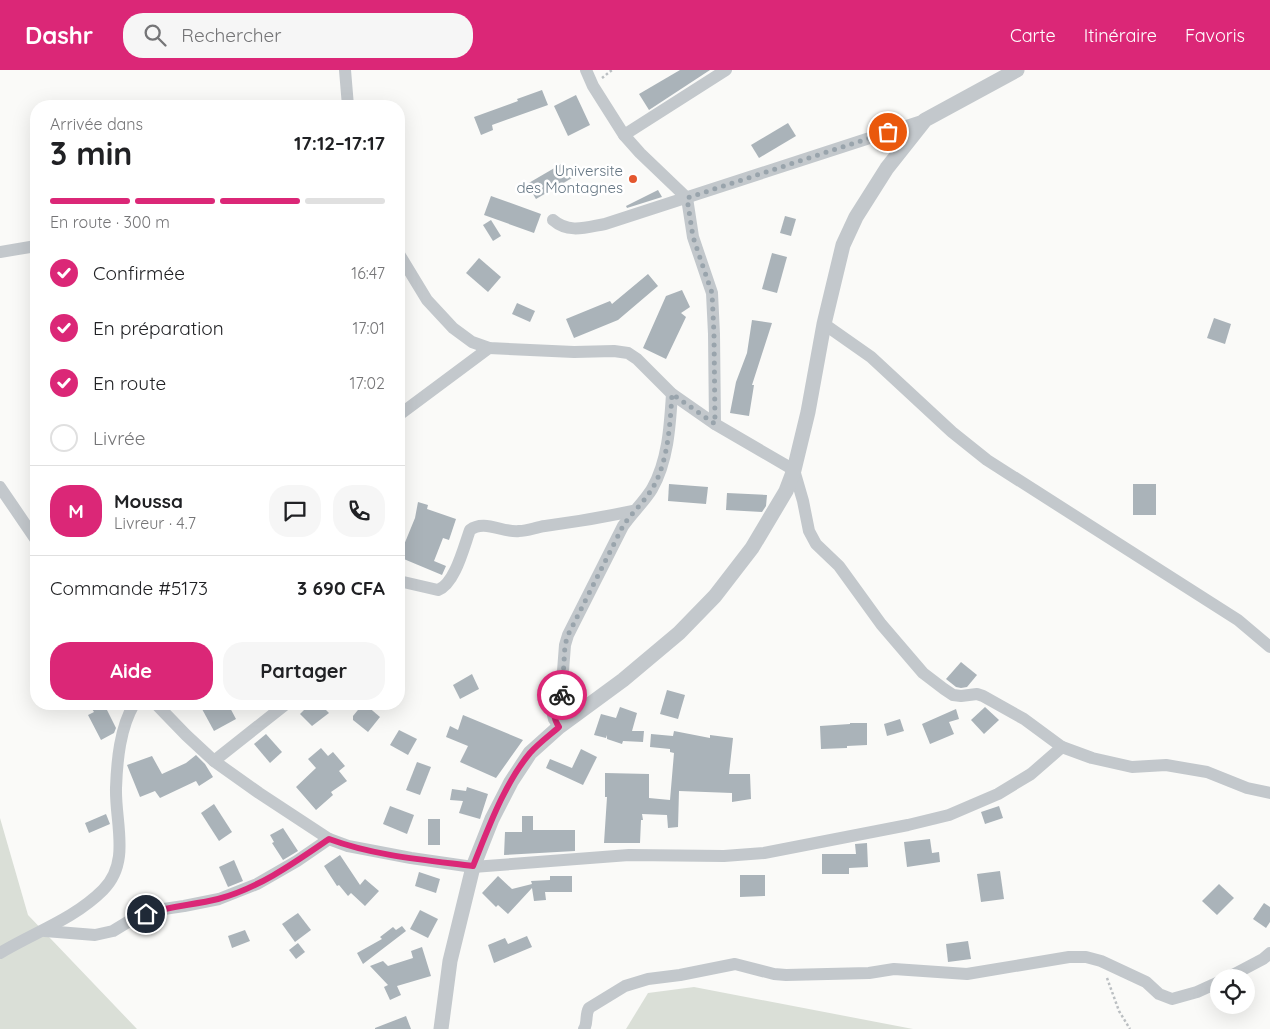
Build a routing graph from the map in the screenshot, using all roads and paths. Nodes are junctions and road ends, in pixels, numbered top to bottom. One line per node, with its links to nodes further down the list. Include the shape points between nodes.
1 (345, 70): 5 (street)
2 (586, 70): 7 (street)
3 (726, 70): 7 (street)
4 (1018, 70): 6 (street)
5 (348, 100)
6 (925, 120): 8 (street); 13 (street, via 887,168 856,217 843,245)
7 (624, 135): 8 (street)
8 (687, 198): 9 (street, via 585,228 560,226); 17 (street, via 693,237 712,293)
9 (553, 220)
10 (30, 247): 11 (street)
11 (0, 252)
12 (405, 264): 14 (street, via 427,300 453,328 472,342)
13 (824, 324): 18 (street); 23 (street, via 871,357 986,460 1238,620)
14 (489, 348): 15 (street, via 628,353); 16 (street)
15 (672, 394): 17 (street); 20 (street, via 666,448 657,480)
16 (405, 410)
17 (715, 424): 18 (street)
18 (794, 470): 27 (street, via 786,491 752,548 716,596 679,633 623,680); 28 (street, via 809,530 816,544 840,566 880,624 923,673 953,695 983,696 1024,719)
19 (0, 488): 21 (street)
20 (633, 511): 22 (street, via 520,531 474,526 451,580 443,588 438,590); 27 (street, via 568,635 561,697 553,715)
21 (30, 523)
22 (405, 582)
23 (1270, 647)
24 (130, 710): 33 (street, via 119,751 116,789 120,850 116,874 104,890 66,919)
25 (162, 710): 29 (street)
26 (278, 710): 29 (street)
27 (559, 727): 32 (street, via 530,753 511,782)
28 (1062, 747): 30 (street, via 1105,762 1132,766 1166,765 1207,772 1247,788); 32 (street, via 1032,774 990,797 949,815 890,829 764,853 724,856 629,854)
29 (214, 761): 31 (street)
30 (1270, 793)
31 (329, 839): 32 (street, via 348,846 411,858); 33 (street, via 257,884 219,898 157,910 95,935)
32 (473, 866): 39 (street, via 450,961)
33 (42, 931): 34 (street)
34 (0, 953)
35 (1270, 953): 37 (street)
36 (1101, 961): 38 (street, via 1146,982 1159,994 1172,999); 40 (street, via 1069,957 967,974 894,969 869,973 786,975 735,964 625,986 589,1008); 41 (path, via 1119,1011)
37 (1245, 969)
38 (1210, 986)
39 (441, 1029)
40 (584, 1029)
41 (1130, 1029)

